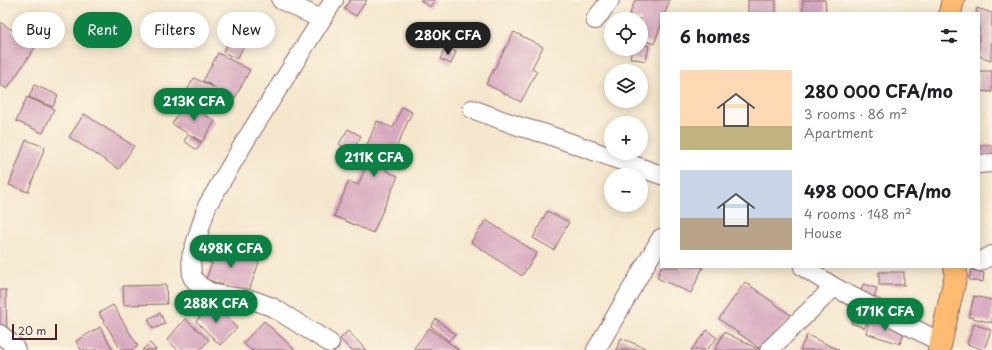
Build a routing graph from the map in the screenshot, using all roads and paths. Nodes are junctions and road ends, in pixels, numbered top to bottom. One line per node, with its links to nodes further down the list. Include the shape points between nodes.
1 (280, 0): 6 (street)
2 (334, 0): 6 (street)
3 (610, 0): 7 (street)
4 (953, 0): 5 (highway)
5 (950, 12)
6 (321, 19): 19 (street, via 207,206 191,256 192,277 200,286 214,294 253,300 272,307)
7 (595, 20)
8 (472, 109): 11 (street)
9 (992, 163): 10 (street)
10 (980, 164)
11 (660, 175)
12 (660, 240): 22 (street)
13 (992, 254): 14 (street)
14 (980, 261)
15 (805, 268): 17 (street)
16 (960, 269): 20 (highway)
17 (834, 287): 20 (street); 23 (street)
18 (0, 334): 21 (street)
19 (330, 343)
20 (940, 346)
21 (16, 350)
22 (596, 350)
23 (770, 350)

